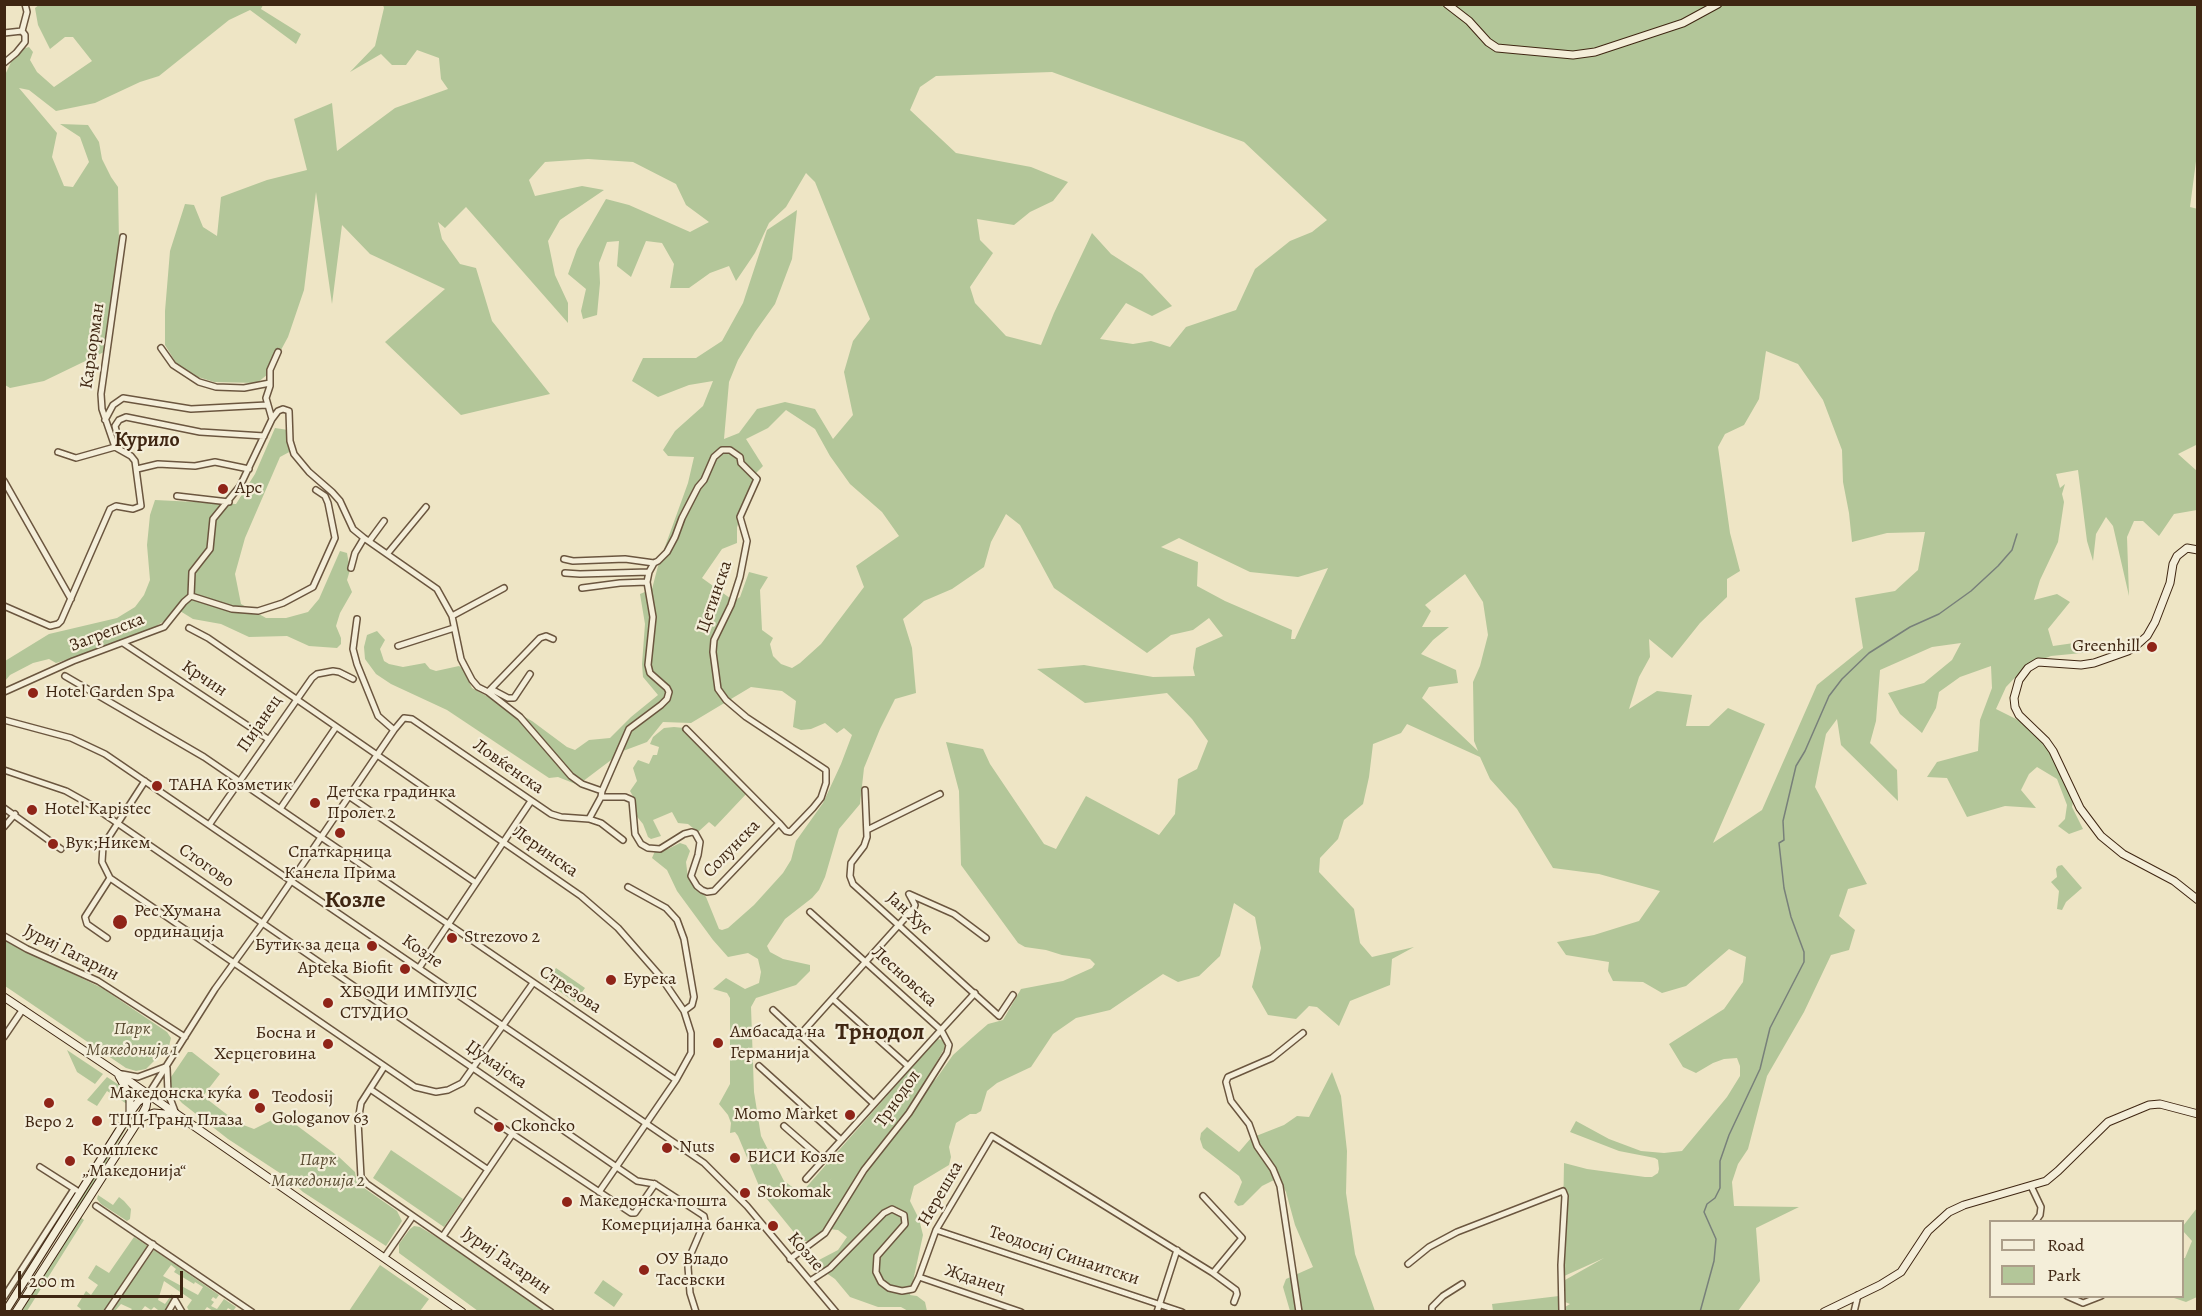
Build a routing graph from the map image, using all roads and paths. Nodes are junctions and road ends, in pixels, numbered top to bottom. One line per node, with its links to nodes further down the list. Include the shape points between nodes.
1 (25, 4): 4 (street)
2 (1447, 4): 3 (street, via 1497,48 1573,55 1595,52 1683,23)
3 (1718, 4)
4 (22, 31): 5 (street); 6 (street, via 25,42)
5 (4, 33)
6 (4, 63)
7 (123, 237): 13 (street, Караорман, via 101,381)
8 (161, 348): 10 (street, via 173,365 199,382 244,388)
9 (278, 352): 10 (street, via 270,370)
10 (270, 383): 11 (street)
11 (267, 405): 12 (street); 13 (street, via 191,409 123,398 113,405)
12 (272, 419): 14 (street); 25 (street, via 278,411 289,411 294,454 340,501 353,529)
13 (105, 420): 15 (street, Караорман)
14 (264, 436): 15 (street, via 200,432 126,417 115,426 119,442); 18 (street)
15 (115, 447): 16 (street, via 76,458); 17 (street, Караорман, via 134,458)
16 (58, 452)
17 (137, 469): 18 (street, via 158,464 195,466 215,462); 37 (street, via 141,506 110,509)
18 (249, 469): 22 (street)
19 (4, 481): 37 (street)
20 (316, 490): 36 (street, via 328,503 335,538 313,587 258,611 232,609)
21 (177, 496): 22 (street)
22 (228, 502): 36 (street, via 213,519 210,549 194,569)
23 (426, 507): 27 (street)
24 (384, 521): 25 (street)
25 (367, 539): 27 (street); 30 (street, via 355,553)
26 (2198, 550): 83 (street, via 2187,548 2177,556 2155,622 2138,644 2094,663 2038,662 2023,674 2015,689 2014,707 2046,741 2080,808 2101,836)
27 (388, 553): 39 (street, via 437,589)
28 (564, 558): 29 (street)
29 (654, 563): 31 (street, Цетинска); 71 (street, Цетинска, via 667,552 714,457 722,450 737,454 756,479 740,517 747,541 740,577 714,640 718,689 746,717 826,770 826,783 813,808 790,832)
30 (351, 568)
31 (649, 572): 32 (street); 33 (street, Цетинска)
32 (565, 573)
33 (646, 582): 35 (street); 62 (street, Цетинска, via 653,617 648,665 650,673 669,692 661,705 629,729)
34 (504, 588): 39 (street)
35 (582, 588)
36 (191, 596): 44 (street, Загрепска, via 164,627)
37 (71, 599): 38 (street, via 61,621 50,626)
38 (4, 606)
39 (452, 616): 41 (street)
40 (357, 619): 55 (street, via 353,649 357,664 378,716)
41 (454, 627): 45 (street); 49 (street, via 464,668 478,687)
42 (189, 628): 51 (street, Леринска)
43 (553, 639): 49 (street, via 540,638)
44 (123, 643): 50 (street, Загрепска); 56 (street, Крчин)
45 (398, 645)
46 (530, 674): 49 (street, via 514,698)
47 (65, 676): 60 (street, Стрезова)
48 (353, 679): 51 (street, Пијанец, via 339,672 317,674)
49 (489, 690): 62 (street, via 520,717 571,776)
50 (4, 692)
51 (296, 699): 53 (street, Леринска); 56 (street, Пијанец)
52 (4, 720): 59 (street, Козле, via 86,744)
53 (336, 727): 57 (street, Леринска); 67 (street)
54 (686, 729): 71 (street, Солунска)
55 (393, 730): 57 (street); 65 (street, Ловќенска, via 404,718 412,719)
56 (267, 740): 60 (street, Пијанец)
57 (377, 755): 64 (street); 77 (street, Леринска)
58 (4, 770): 70 (street, Стогово, via 66,791)
59 (145, 781): 70 (street); 72 (street, Козле)
60 (239, 781): 67 (street, Стрезова); 72 (street, Пијанец)
61 (865, 790): 74 (street, Јан Хус)
62 (602, 794): 69 (street); 71 (street, Солунска, via 632,800 635,834 648,848 660,849 684,834 695,833 700,842 691,876 707,892 720,886)
63 (940, 794): 74 (street)
64 (350, 797): 75 (street); 81 (street)
65 (531, 801): 69 (street, Ловќенска, via 556,816); 77 (street)
66 (4, 808): 68 (street)
67 (280, 809): 75 (street, Стрезова)
68 (15, 814): 73 (street); 78 (street)
69 (593, 819): 76 (street)
70 (117, 823): 79 (street, via 102,851); 85 (street, Стогово)
71 (779, 823)
72 (209, 825): 80 (street, Козле)
73 (4, 827)
74 (867, 830): 87 (street, Јан Хус, via 866,842 851,864 850,876)
75 (321, 836): 80 (street); 86 (street, Стрезова)
76 (623, 840)
77 (504, 841): 81 (street); 101 (street, Леринска, via 618,928)
78 (61, 849)
79 (110, 878): 89 (street, via 85,917 87,924); 91 (street)
80 (291, 880): 85 (street); 93 (street, Козле)
81 (476, 883): 86 (street)
82 (628, 886): 101 (street, via 655,900 677,920 694,997 692,1005)
83 (2198, 900)
84 (810, 912): 92 (street, Лесновска)
85 (262, 924): 91 (street); 112 (street, Џумајска)
86 (448, 925): 93 (street); 94 (street, Стрезова)
87 (899, 925): 90 (street, via 915,905 911,893 954,914); 92 (street); 95 (street, Јан Хус)
88 (4, 936): 107 (street, Јуриј Гагарин, via 98,981)
89 (107, 938)
90 (986, 938)
91 (234, 963): 107 (street); 111 (street)
92 (866, 963): 98 (street); 103 (street, Лесновска)
93 (418, 968): 102 (street, Козле)
94 (533, 983): 102 (street); 114 (street, Стрезова)
95 (975, 993): 96 (street, Јан Хус, via 999,1016); 103 (street, Лесновска)
96 (1013, 995)
97 (4, 997): 99 (street)
98 (833, 999): 105 (street); 110 (street)
99 (23, 1010): 106 (street); 113 (street)
100 (773, 1010): 105 (street)
101 (684, 1011): 114 (street, Леринска, via 691,1033 691,1053)
102 (502, 1026): 112 (street); 123 (street, Козле)
103 (941, 1030): 110 (street, Трнодол); 147 (street, Трнодол, via 949,1045 947,1053 909,1113 864,1170 825,1233)
104 (1303, 1033): 172 (street, via 1272,1058 1228,1077 1226,1082 1231,1101 1249,1124 1280,1186)
105 (800, 1036): 117 (street)
106 (4, 1037)
107 (185, 1037): 108 (street)
108 (167, 1066): 113 (street, via 138,1077); 116 (street); 121 (street, via 168,1093)
109 (759, 1066): 126 (street)
110 (908, 1066): 117 (street, Трнодол)
111 (384, 1067): 112 (street, via 415,1087 436,1092 459,1084); 115 (street, Јуриј Гагарин)
112 (474, 1067): 129 (street, Џумајска)
113 (116, 1072): 116 (street); 119 (street, via 130,1096)
114 (676, 1080): 123 (street, Леринска)
115 (370, 1089): 130 (street); 140 (street, Јуриј Гагарин, via 358,1121 361,1177)
116 (148, 1095): 119 (street); 121 (street); 122 (street)
117 (874, 1104): 126 (street, Трнодол)
118 (478, 1111): 125 (street)
119 (130, 1113): 134 (street)
120 (2198, 1114): 133 (street, via 2160,1104 2128,1112 2108,1122 2058,1172)
121 (177, 1115): 122 (street, via 154,1113); 146 (street)
122 (140, 1118): 135 (street)
123 (646, 1124): 129 (street, Леринска); 147 (street, Козле, via 719,1177)
124 (784, 1126): 127 (street)
125 (513, 1133): 130 (street, Јуриј Гагарин); 136 (street)
126 (841, 1140): 127 (street, Трнодол)
127 (823, 1160): 131 (street, Трнодол)
128 (40, 1167): 134 (street)
129 (617, 1167): 132 (street, Џумајска, via 637,1181); 136 (street, Леринска)
130 (488, 1169): 143 (street, Јуриј Гагарин)
131 (806, 1179)
132 (655, 1184): 136 (street, via 635,1213); 167 (street, Џумајска, via 704,1216 688,1267)
133 (2031, 1186): 141 (street, via 2041,1207); 153 (street, via 1949,1212 1928,1231 1900,1272)
134 (77, 1191): 154 (street); 159 (street)
135 (93, 1192): 138 (street); 139 (street)
136 (599, 1192)
137 (1203, 1196): 149 (street, via 1242,1238)
138 (96, 1206): 139 (street); 144 (street)
139 (82, 1209): 160 (street)
140 (413, 1216): 143 (street, Јуриј Гагарин); 146 (street)
141 (2036, 1220)
142 (936, 1230): 145 (street, Нерешка, via 992,1136); 150 (street, Нерешка); 158 (street, Теодосиј Синаитски)
143 (443, 1236): 166 (street, Јуриј Гагарин)
144 (153, 1244): 161 (street); 164 (street)
145 (1177, 1250): 149 (street, Нерешка); 158 (street)
146 (384, 1258): 165 (street)
147 (790, 1259): 151 (street, Козле)
148 (1408, 1264): 174 (street, via 1457,1232 1563,1191)
149 (1213, 1272): 157 (street, Нерешка, via 1236,1290)
150 (919, 1277): 151 (street, Нерешка, via 913,1288 902,1291 889,1288 877,1276 877,1256 905,1224 904,1215 892,1209 830,1268); 169 (street, Жданец)
151 (810, 1281): 168 (street, Козле)
152 (1462, 1284): 173 (street, via 1443,1296)
153 (1858, 1295): 175 (street); 176 (street)
154 (4, 1297)
155 (2072, 1298): 156 (street, via 2083,1303)
156 (2096, 1298)
157 (1234, 1302)
158 (1159, 1304): 170 (street); 171 (street, Теодосиј Синаитски)
159 (5, 1311)
160 (16, 1311)
161 (107, 1311)
162 (168, 1311): 163 (street, via 176,1300)
163 (182, 1311)
164 (252, 1311)
165 (462, 1311)
166 (551, 1311)
167 (696, 1311)
168 (836, 1311)
169 (1021, 1311)
170 (1156, 1311)
171 (1182, 1311)
172 (1299, 1311)
173 (1432, 1311)
174 (1562, 1311)
175 (1824, 1311)
176 (1854, 1311)

